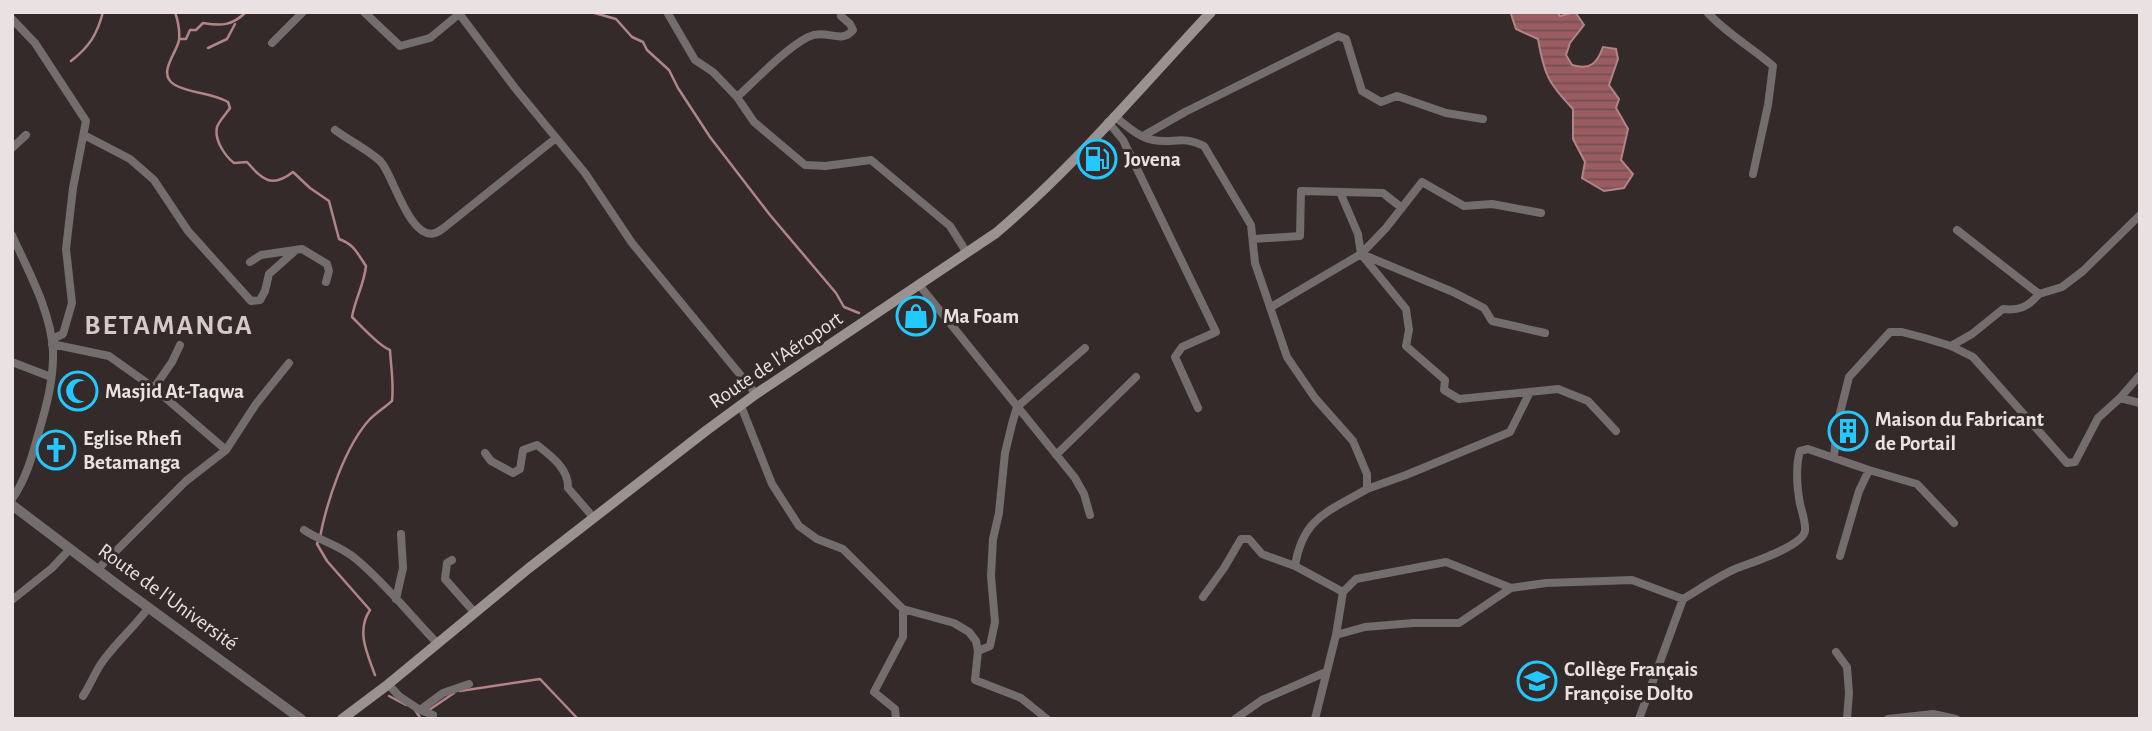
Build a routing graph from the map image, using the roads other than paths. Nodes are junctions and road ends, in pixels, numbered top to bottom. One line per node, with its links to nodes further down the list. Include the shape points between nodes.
1 (303, 12): 9 (street)
2 (364, 12): 6 (street, via 400,46 430,38)
3 (667, 12): 10 (street, via 695,60)
4 (1210, 12): 11 (main road, Route de l'Aéroport)
5 (1707, 12): 19 (street, via 1773,66)
6 (459, 13): 17 (street)
7 (841, 16): 10 (street, via 853,30 849,35 808,37)
8 (12, 19): 15 (street, via 35,43 86,121)
9 (272, 43)
10 (737, 97): 28 (street, via 754,122 804,164 871,160 950,226)
11 (1111, 119): 16 (street); 28 (main road, Route de l'Aéroport, via 1025,208); 52 (street, via 1216,332 1182,347 1175,357)
12 (1483, 119): 16 (street, via 1446,113 1397,96 1381,102 1362,91 1346,40 1338,36)
13 (335, 130): 17 (street, via 381,162 404,208 428,234 445,227)
14 (26, 135): 18 (street)
15 (84, 135): 27 (street, via 130,159 154,180 188,231 251,301 260,300 269,274); 36 (street, via 66,249 72,303 63,334)
16 (1143, 136): 26 (street, via 1153,141 1191,139 1204,146 1251,225)
17 (556, 138): 47 (street, via 632,243)
18 (12, 148)
19 (1753, 174)
20 (1340, 192): 21 (street, via 1383,193); 26 (street, via 1301,191 1300,236); 29 (street, via 1358,234)
21 (1402, 208): 22 (street, via 1422,182 1464,206 1492,204); 29 (street)
22 (1541, 213)
23 (2140, 215): 33 (street, via 2083,271 2062,287)
24 (1957, 230): 33 (street)
25 (12, 235): 36 (street, via 39,295)
26 (1253, 239): 34 (street, via 1255,263)
27 (296, 250): 30 (street, via 261,255); 31 (street, via 308,251 327,264)
28 (967, 253): 32 (main road, Route de l'Aéroport)
29 (1361, 254): 34 (street); 35 (street, via 1453,292 1484,308 1492,321); 46 (street, via 1406,309 1406,346 1445,380 1444,390 1459,399)
30 (250, 262)
31 (326, 282)
32 (920, 286): 47 (main road, Route de l'Aéroport); 51 (street)
33 (2039, 294): 38 (street, via 2030,305 2003,309)
34 (1271, 307): 59 (street, via 1287,357 1315,398 1353,440 1367,474)
35 (1545, 333)
36 (52, 342): 43 (street); 45 (street, via 104,354)
37 (180, 345): 45 (street)
38 (1951, 346): 48 (street, via 1973,357 2067,463 2076,462 2098,418); 57 (street, via 1890,332 1849,377)
39 (1085, 348): 51 (street)
40 (12, 362): 43 (street)
41 (289, 363): 54 (street)
42 (2140, 375): 48 (street)
43 (51, 377): 60 (street, via 29,466)
44 (1136, 377): 56 (street)
45 (155, 388): 54 (street)
46 (1530, 392): 53 (street, via 1558,389 1588,401); 59 (street, via 1510,432)
47 (756, 394): 50 (main road, Route de l'Aéroport)
48 (2120, 398): 49 (street)
49 (2140, 403)
50 (741, 405): 63 (main road, Route de l'Aéroport); 79 (street, via 772,484 799,526 843,549)
51 (1017, 407): 56 (street); 83 (street, via 1005,453 993,539 995,622 990,646)
52 (1198, 408)
53 (1616, 431)
54 (226, 450): 71 (street, via 186,481)
55 (485, 453): 63 (street, via 513,474 520,469 523,450 537,445 568,477 568,488)
56 (1056, 455): 62 (street, via 1075,478)
57 (1834, 457): 58 (street); 75 (street, via 1800,451 1797,474 1805,528 1799,540)
58 (1868, 470): 64 (street, via 1917,484); 68 (street)
59 (1367, 489): 70 (street, via 1311,523 1298,546)
60 (12, 499)
61 (12, 505): 67 (street, Route de l'Université)
62 (1090, 515)
63 (593, 517): 80 (main road, Route de l'Aéroport)
64 (1954, 523)
65 (304, 530): 77 (street, via 355,558)
66 (401, 534): 77 (street, via 403,568)
67 (70, 549): 71 (street, Route de l'Université); 76 (street)
68 (1840, 556)
69 (452, 560): 80 (street, via 447,563 445,579)
70 (1295, 566): 73 (street); 74 (street, via 1262,554 1249,539 1241,539)
71 (97, 570): 78 (street, Route de l'Université)
72 (1511, 588): 73 (street, via 1446,562 1356,579); 75 (street, via 1632,580); 81 (street, via 1459,623 1377,626)
73 (1343, 592): 81 (street)
74 (1203, 597)
75 (1683, 598): 97 (street)
76 (12, 600)
77 (396, 600): 82 (street)
78 (149, 607): 88 (street, via 99,666); 91 (street, Route de l'Université)
79 (903, 609): 83 (street, via 954,623 970,632); 93 (street, via 903,637 874,692 895,709)
80 (475, 613): 82 (main road, Route de l'Aéroport)
81 (1335, 635): 85 (street)
82 (436, 643): 86 (main road, Route de l'Aéroport)
83 (978, 651): 94 (street, via 975,680 1021,698)
84 (1836, 652): 98 (street, via 1847,667)
85 (1326, 671): 95 (street, via 1262,700); 96 (street)
86 (388, 684): 89 (street); 92 (main road, Route de l'Aéroport)
87 (469, 684): 89 (street, via 443,693)
88 (83, 696)
89 (420, 710): 90 (street)
90 (433, 715)
91 (301, 719)
92 (342, 719)
93 (896, 719)
94 (1047, 719)
95 (1235, 719)
96 (1315, 719)
97 (1639, 719)
98 (1847, 719)
99 (1888, 719): 100 (street, via 1933,714)
100 (1956, 719)

